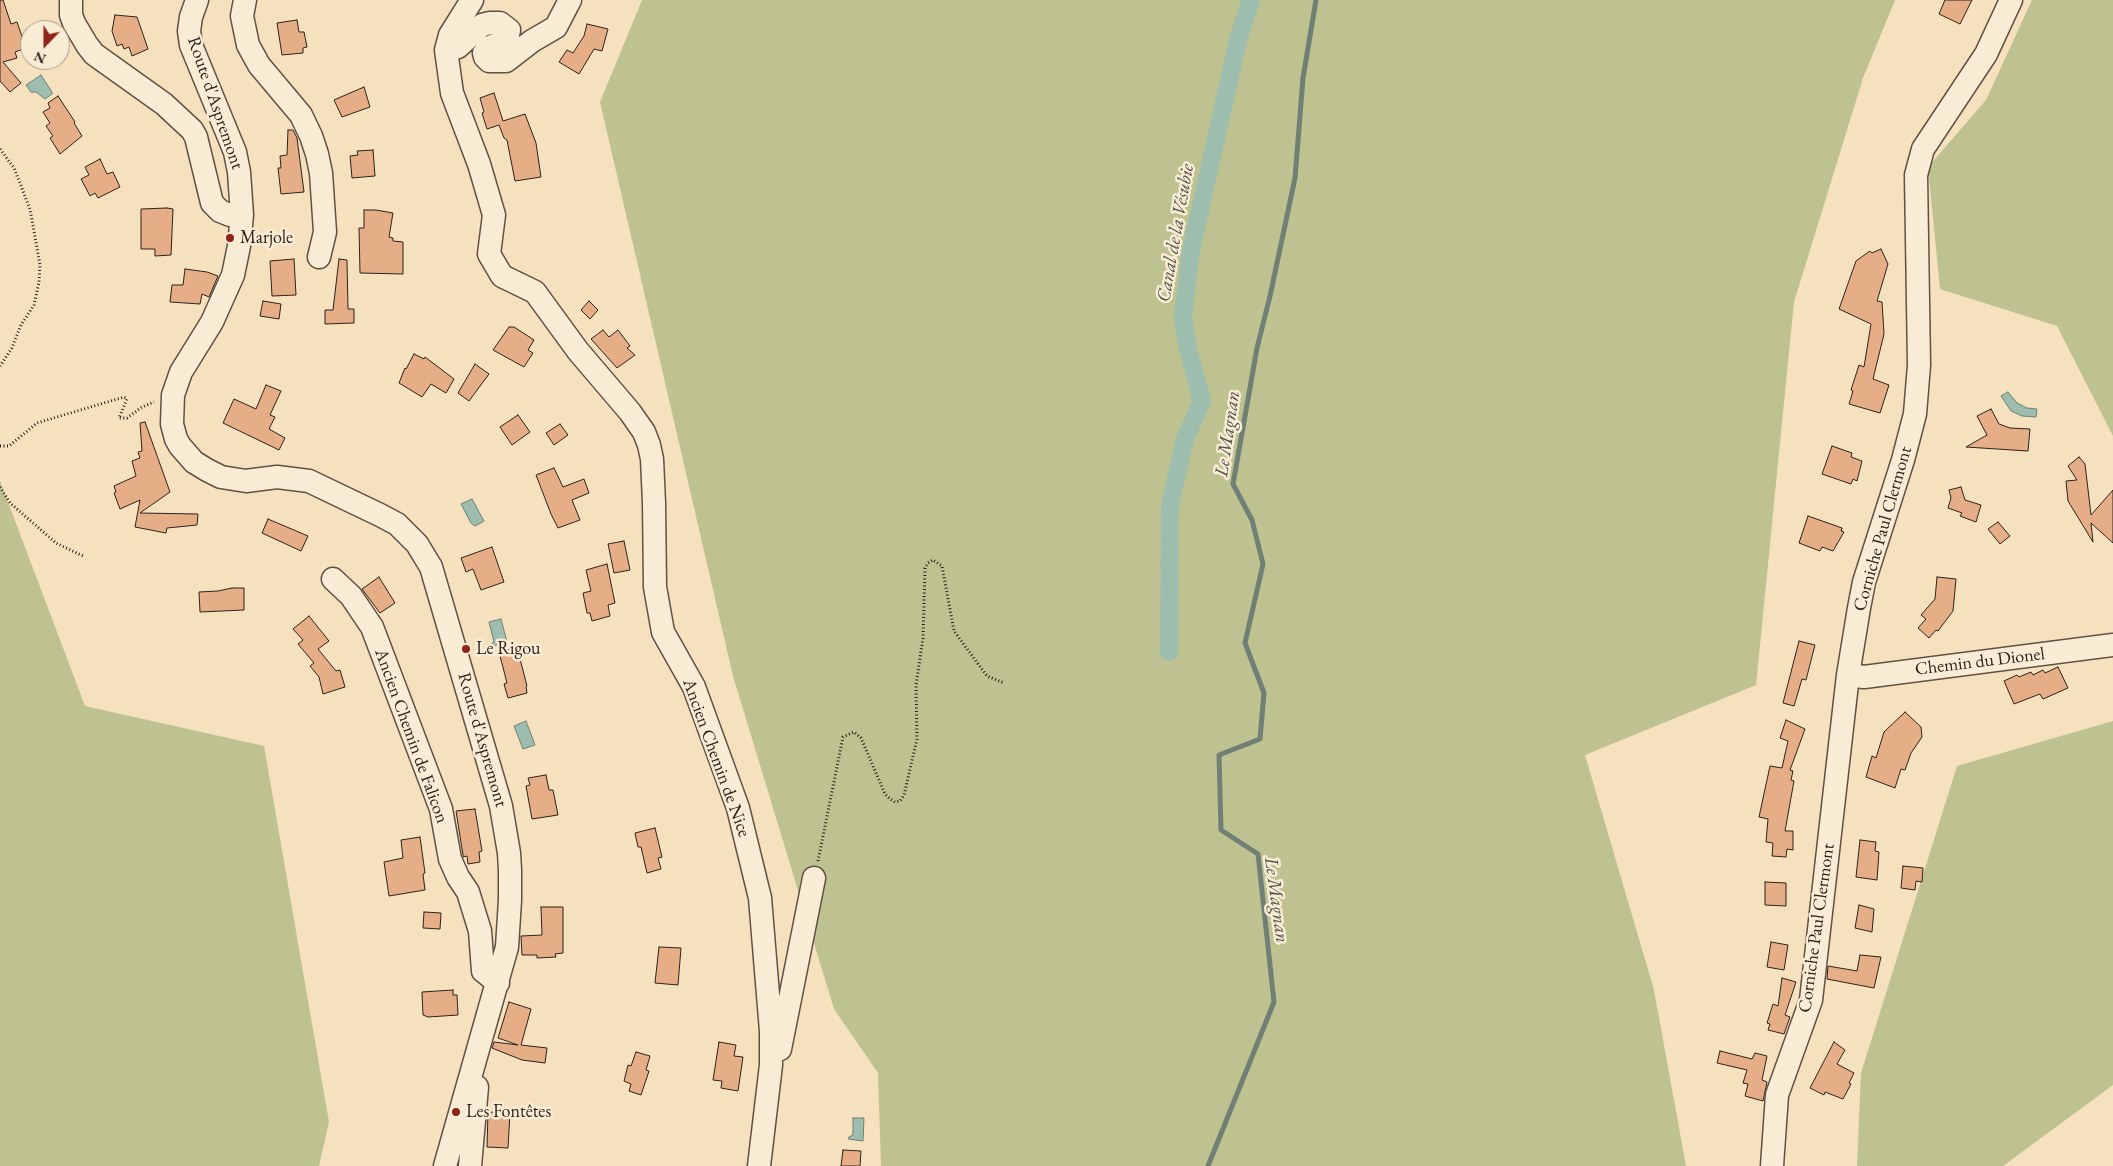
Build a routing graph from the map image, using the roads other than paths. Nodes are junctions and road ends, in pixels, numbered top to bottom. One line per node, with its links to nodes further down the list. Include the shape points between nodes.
1 (71, 0): 8 (street, via 74,23 94,54 164,104 192,130 212,203 225,213)
2 (197, 0): 8 (street, Route d'Aspremont, via 191,17 191,44 235,152)
3 (245, 0): 9 (street, via 242,16 248,45 259,65 301,116 312,136 321,173 325,232)
4 (472, 0): 7 (street, via 450,35)
5 (570, 0): 7 (street, via 556,27 506,61 489,61 484,53 507,40 509,30 500,23 482,26 458,47)
6 (2011, 0): 12 (street, Corniche Paul Clermont, via 1986,54 1923,149 1916,175 1919,365 1915,414 1864,582)
7 (446, 50): 15 (street, Ancien Chemin de Nice, via 452,93 494,216 488,254 502,276 535,292 578,351 630,412 650,444 655,587 663,632 694,687 738,808 763,919)
8 (242, 215): 14 (street, Route d'Aspremont, via 233,275 212,322 185,364 173,395 172,424 176,439 184,452 221,477 237,480 293,478 323,486 396,524 424,553 431,567 504,820 509,853 510,908 507,947)
9 (319, 257)
10 (333, 579): 14 (street, Ancien Chemin de Falicon, via 351,596 372,627 441,808 450,859 468,892 480,931 482,970)
11 (2113, 645): 12 (street, Chemin du Dionel, via 1864,677)
12 (1848, 674): 20 (street, Corniche Paul Clermont, via 1811,1000 1777,1095)
13 (814, 878): 15 (street, via 779,1051)
14 (498, 983): 16 (street, Route d'Aspremont)
15 (771, 1065): 19 (street, Ancien Chemin de Nice)
16 (472, 1070): 17 (street, Route d'Aspremont); 18 (street, via 477,1090)
17 (445, 1166)
18 (470, 1166)
19 (759, 1166)
20 (1772, 1166)

